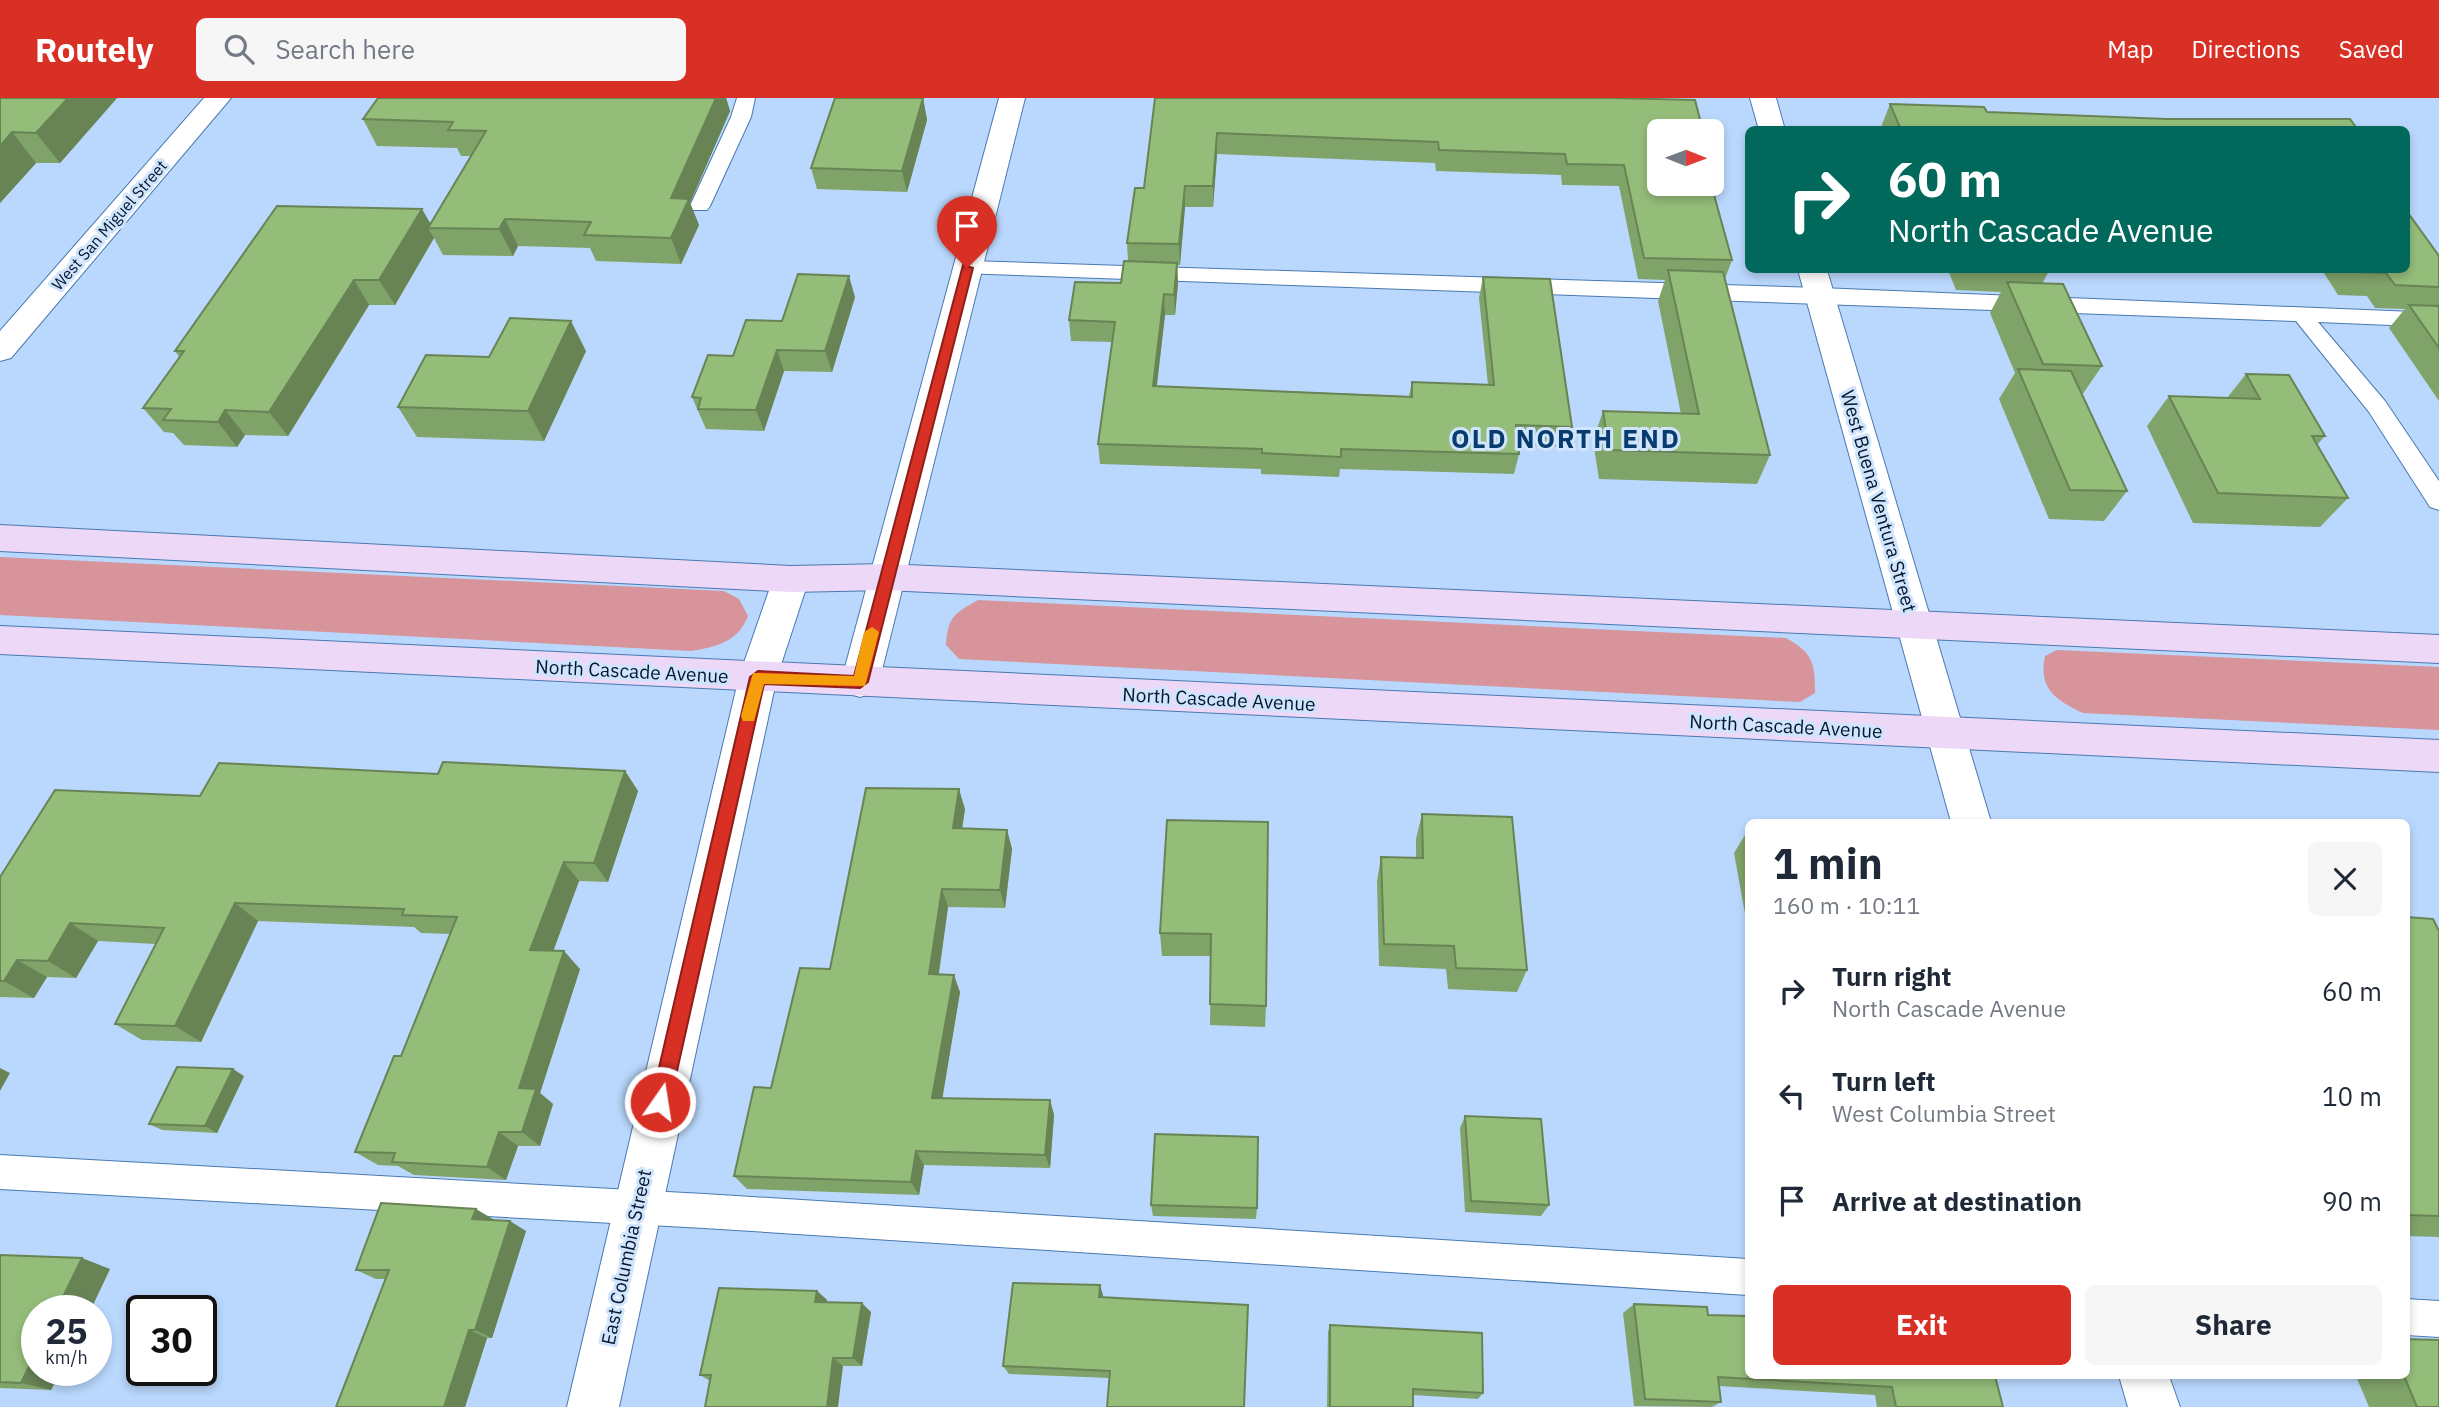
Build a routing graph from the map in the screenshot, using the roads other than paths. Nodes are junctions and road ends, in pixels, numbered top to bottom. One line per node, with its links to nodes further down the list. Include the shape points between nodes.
1 (218, 98): 11 (street, West San Miguel Street)
2 (746, 98): 6 (lane)
3 (1012, 98): 7 (street)
4 (1763, 98): 5 (street)
5 (1771, 126)
6 (700, 206)
7 (967, 268): 8 (lane); 14 (street)
8 (1816, 282): 9 (lane); 16 (street, West Buena Ventura Street)
9 (2303, 315): 10 (lane); 12 (lane, via 2315,337 2353,376 2393,431)
10 (2439, 320)
11 (0, 351)
12 (2439, 502)
13 (0, 538): 15 (main road)
14 (885, 577): 15 (main road); 16 (main road); 20 (street)
15 (791, 579): 19 (street, East Columbia Street)
16 (1915, 625): 18 (main road); 21 (street, West Buena Ventura Street)
17 (0, 640): 19 (main road, North Cascade Avenue)
18 (2439, 649)
19 (758, 677): 20 (main road, North Cascade Avenue); 25 (street, East Columbia Street)
20 (860, 682): 21 (main road, North Cascade Avenue)
21 (1943, 734): 22 (main road, North Cascade Avenue); 23 (street, West Buena Ventura Street)
22 (2439, 756)
23 (1970, 819)
24 (0, 1172): 25 (lane)
25 (636, 1207): 26 (lane); 30 (street, East Columbia Street)
26 (1745, 1277)
27 (2410, 1317): 28 (lane)
28 (2439, 1319)
29 (2145, 1379): 31 (street)
30 (593, 1407)
31 (2154, 1407)

